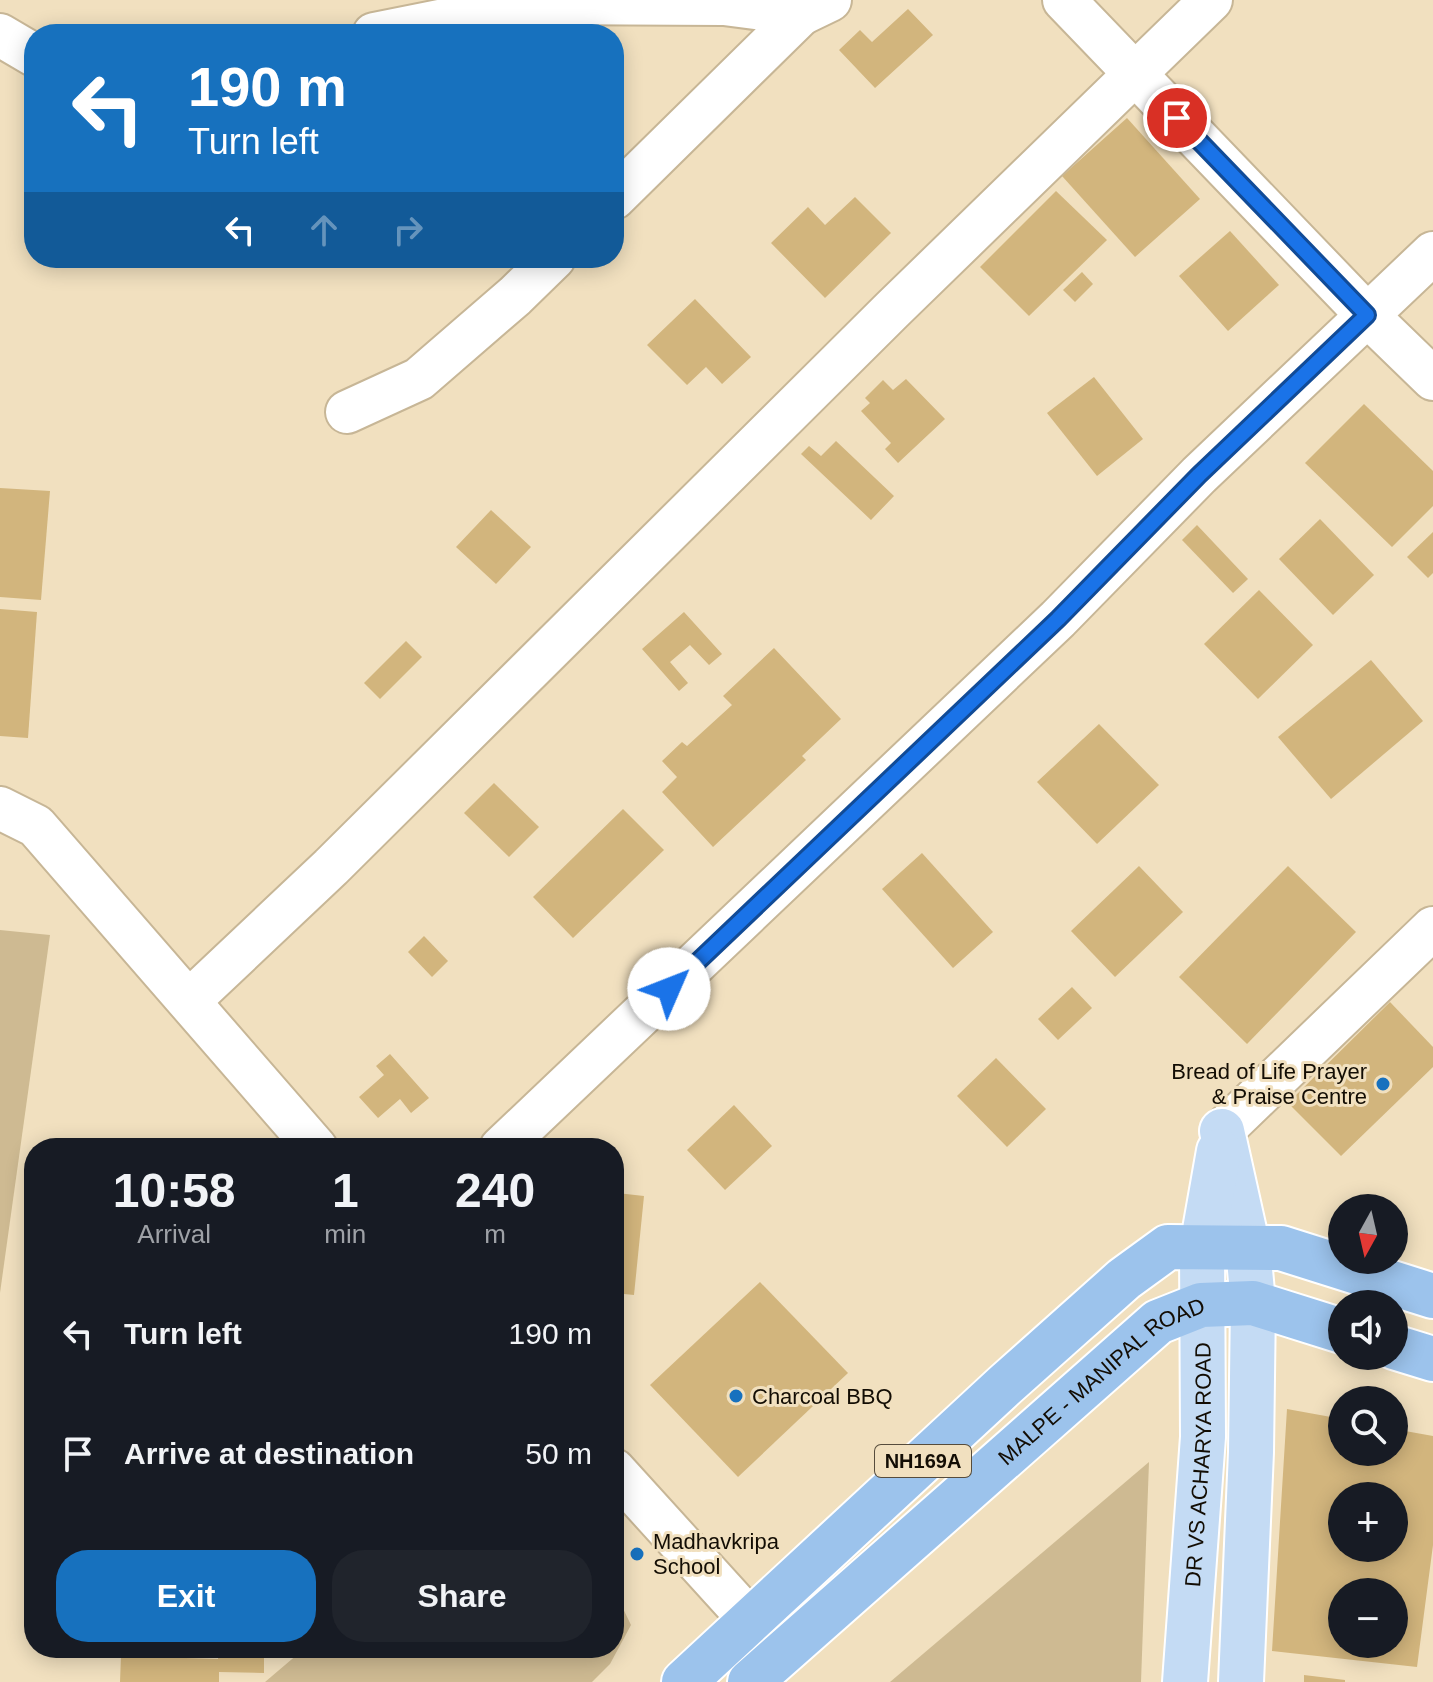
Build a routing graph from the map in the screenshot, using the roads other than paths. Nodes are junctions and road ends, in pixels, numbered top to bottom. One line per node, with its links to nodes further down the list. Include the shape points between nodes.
1 (1064, 0): 7 (street)
2 (1211, 0): 7 (street)
3 (816, 7): 4 (street, via 530,3); 8 (street)
4 (424, 24)
5 (0, 35): 6 (street)
6 (24, 49)
7 (1135, 74): 11 (street); 16 (street)
8 (624, 189)
9 (1433, 253): 11 (street)
10 (544, 268): 13 (street, via 419,379)
11 (1367, 315): 12 (street); 19 (street, via 1047,630)
12 (1433, 379)
13 (347, 412)
14 (0, 808): 16 (street, via 36,826)
15 (1433, 928): 17 (street)
16 (189, 1001): 18 (street)
17 (1222, 1131): 20 (main road, DR VS ACHARYA ROAD); 21 (main road)
18 (307, 1138)
19 (512, 1138)
20 (1202, 1247): 21 (highway, NH169A); 24 (main road, DR VS ACHARYA ROAD); 29 (highway, NH169A, via 1168,1247 1124,1279)
21 (1248, 1248): 22 (highway, NH169A, via 1281,1248); 23 (main road)
22 (1433, 1296)
23 (1253, 1303): 24 (highway, MALPE - MANIPAL ROAD / NH169A); 25 (highway, MALPE - MANIPAL ROAD / NH169A); 33 (main road)
24 (1201, 1305): 31 (highway, MALPE - MANIPAL ROAD / NH169A, via 1158,1322); 32 (main road, DR VS ACHARYA ROAD, via 1203,1437)
25 (1328, 1327)
26 (1408, 1351): 27 (highway)
27 (1433, 1359)
28 (624, 1481): 29 (street)
29 (751, 1621): 30 (highway, NH169A)
30 (684, 1682)
31 (750, 1682)
32 (1185, 1682)
33 (1241, 1682)

